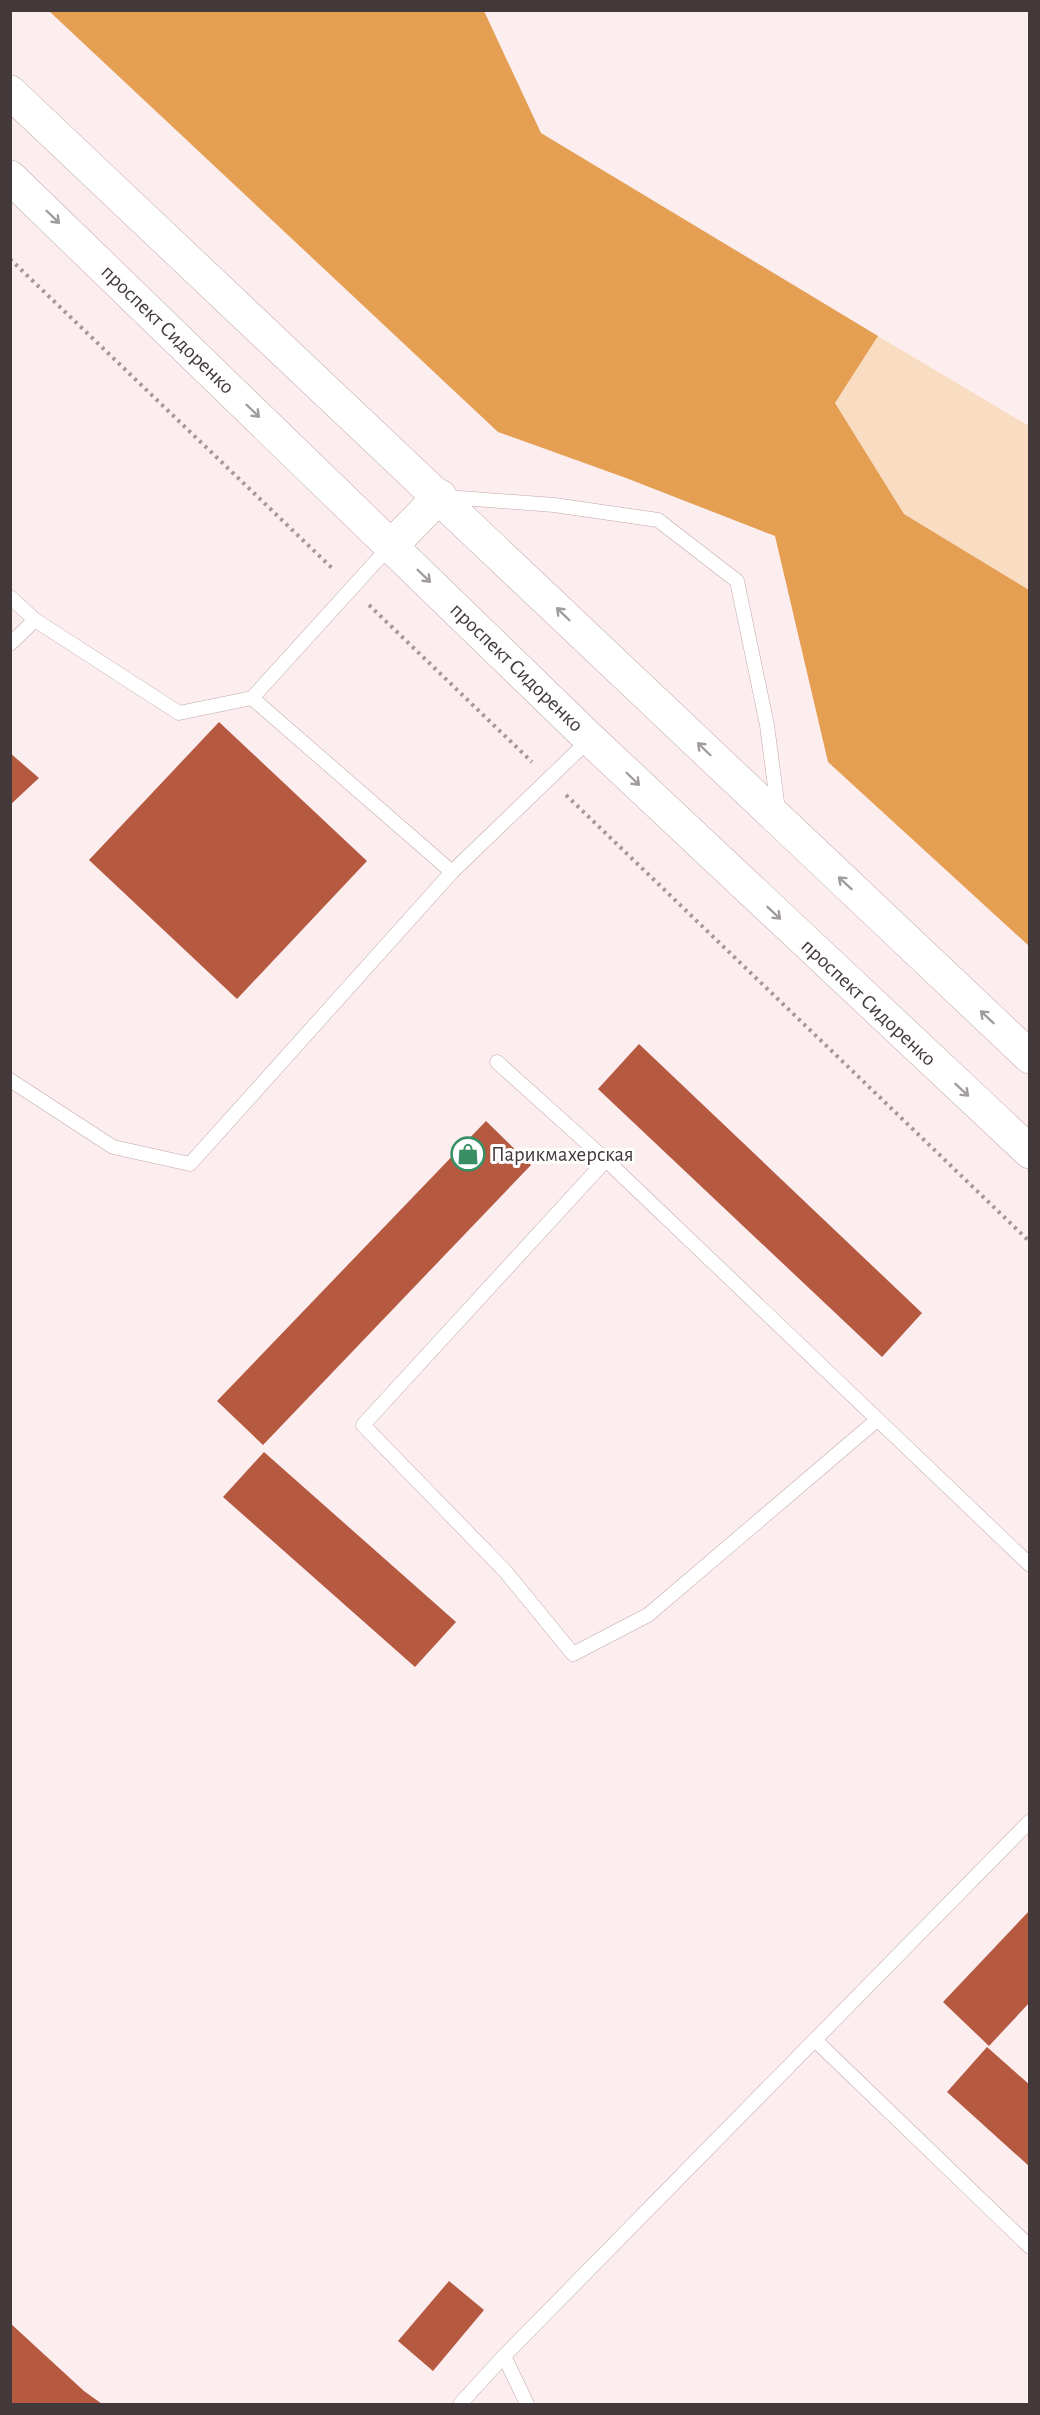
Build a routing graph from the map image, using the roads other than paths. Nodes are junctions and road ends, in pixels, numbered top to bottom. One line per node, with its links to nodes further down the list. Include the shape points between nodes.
1 (10, 92): 3 (main road)
2 (10, 177): 4 (main road, проспект Сидоренко, one-way to 4)
3 (440, 496): 4 (main road); 10 (main road, one-way to 3); 10 (lane, via 554,505 658,520 736,581 767,725)
4 (392, 545): 8 (lane); 9 (main road, проспект Сидоренко, one-way to 9)
5 (10, 597): 6 (lane)
6 (34, 620): 7 (lane); 8 (lane, via 179,713)
7 (10, 644)
8 (252, 698): 11 (lane)
9 (590, 739): 11 (lane); 15 (main road, проспект Сидоренко, one-way to 15)
10 (779, 821): 12 (main road, one-way to 10)
11 (452, 872): 14 (lane, via 190,1164 113,1147)
12 (1029, 1057)
13 (497, 1062): 16 (lane)
14 (10, 1080)
15 (1029, 1152)
16 (606, 1160): 17 (lane); 17 (lane, via 363,1425 505,1571 573,1654 648,1615)
17 (877, 1420): 18 (lane)
18 (1029, 1565)
19 (1029, 1821): 20 (lane)
20 (815, 2040): 21 (lane); 22 (lane)
21 (1029, 2247)
22 (504, 2356): 23 (lane); 24 (lane)
23 (460, 2404)
24 (527, 2404)

